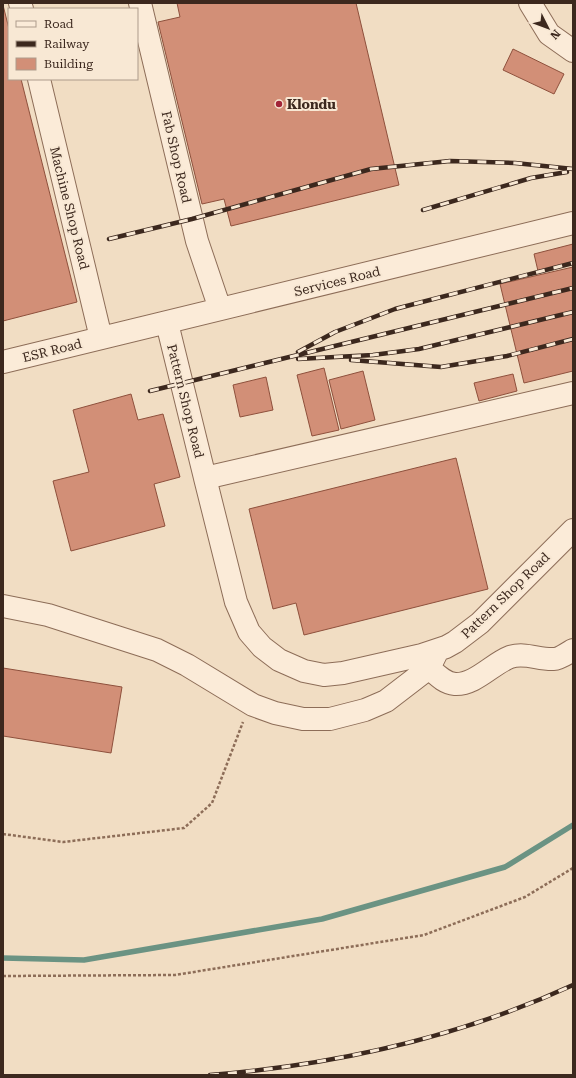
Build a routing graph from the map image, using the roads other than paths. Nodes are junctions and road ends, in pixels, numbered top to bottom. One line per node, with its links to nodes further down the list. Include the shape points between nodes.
1 (140, 3): 6 (street, Fab Shop Road, via 197,241)
2 (530, 3): 3 (street, via 549,34)
3 (573, 51)
4 (38, 80): 8 (street, Machine Shop Road)
5 (573, 223): 6 (street, Services Road)
6 (220, 309): 7 (street, Services Road)
7 (167, 323): 8 (street, Services Road); 11 (street, Pattern Shop Road)
8 (101, 338): 9 (street, ESR Road)
9 (3, 362)
10 (573, 393): 11 (street)
11 (205, 478): 15 (street, Pattern Shop Road, via 239,612 254,639 279,660 304,671 333,675 415,657)
12 (573, 530): 15 (street, Pattern Shop Road, via 480,623)
13 (3, 606): 15 (street, via 48,615 157,650 188,665 253,705 291,718 330,719 386,702)
14 (573, 650): 15 (street, via 554,660 529,656 512,657 460,684 444,681)
15 (434, 659)

